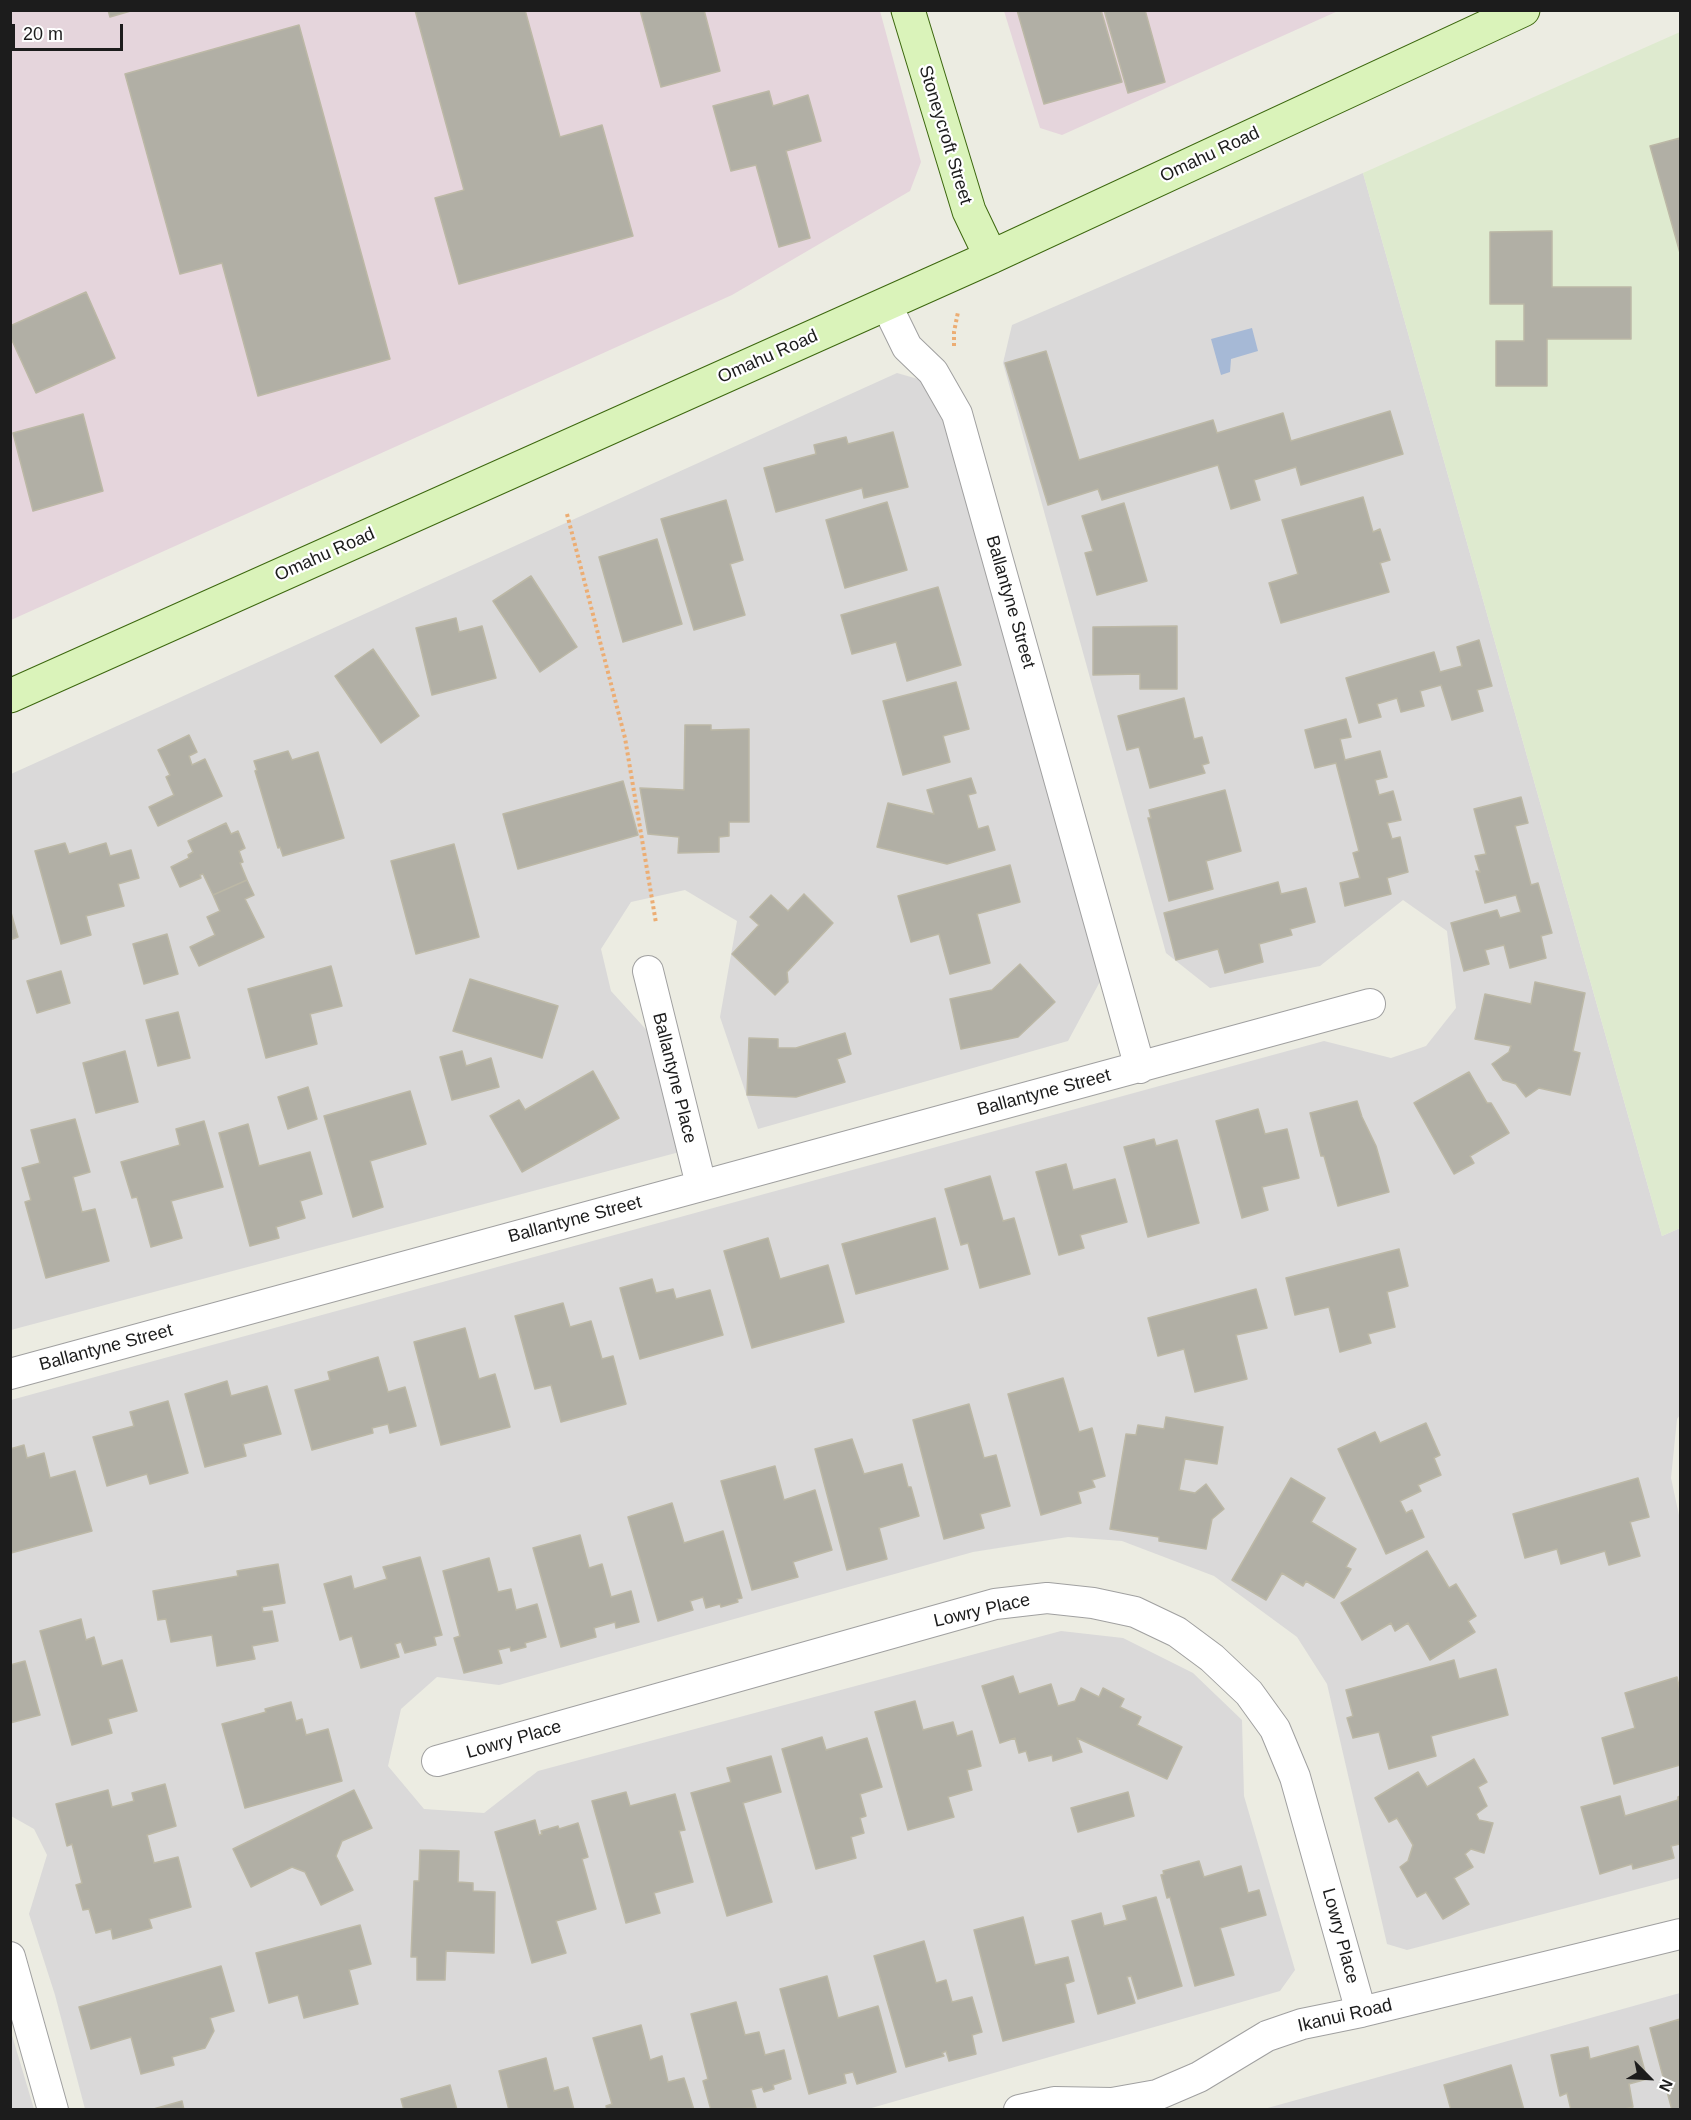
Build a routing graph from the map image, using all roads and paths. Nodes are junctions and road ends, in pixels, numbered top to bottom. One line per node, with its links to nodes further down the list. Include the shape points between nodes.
1 (908, 10): 3 (main road, Stoneycroft Street, via 969,211)
2 (1523, 10): 3 (main road, Omahu Road)
3 (979, 262): 4 (main road, Omahu Road); 5 (path, via 954,332)
4 (886, 304): 7 (main road, Omahu Road); 11 (street, Ballantyne Street, via 907,347 933,372 957,414)
5 (954, 351)
6 (567, 514): 8 (path, via 625,738)
7 (10, 696)
8 (656, 923)
9 (648, 971): 12 (street, Ballantyne Place)
10 (1370, 1004): 11 (street, Ballantyne Street)
11 (1140, 1068): 12 (street, Ballantyne Street)
12 (701, 1185): 13 (street, Ballantyne Street)
13 (10, 1374)
14 (437, 1761): 17 (street, Lowry Place, via 995,1604 1047,1598 1135,1612 1177,1632 1212,1658 1249,1693 1275,1729 1295,1777)
15 (1680, 1934): 17 (street, Ikanui Road)
16 (10, 1956): 18 (street)
17 (1360, 2012): 19 (street, Ikanui Road, via 1267,2036 1199,2077 1157,2095 1112,2103 1054,2102)
18 (53, 2109)
19 (1019, 2109)

